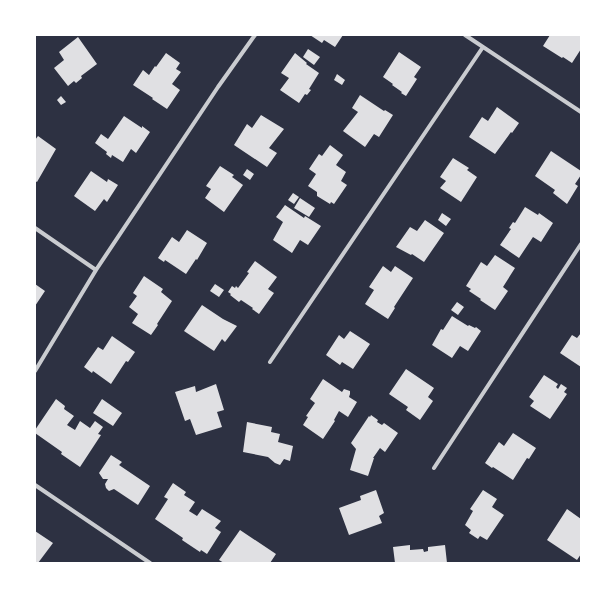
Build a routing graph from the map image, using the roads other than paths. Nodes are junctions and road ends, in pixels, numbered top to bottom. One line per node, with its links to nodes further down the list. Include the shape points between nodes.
1 (254, 35): 7 (street)
2 (465, 35): 3 (street)
3 (483, 47): 4 (street); 8 (street)
4 (581, 112)
5 (35, 228): 7 (street)
6 (581, 244): 10 (street)
7 (96, 270): 9 (street)
8 (270, 362)
9 (35, 371)
10 (434, 468)
11 (35, 485): 12 (street)
12 (150, 563)

